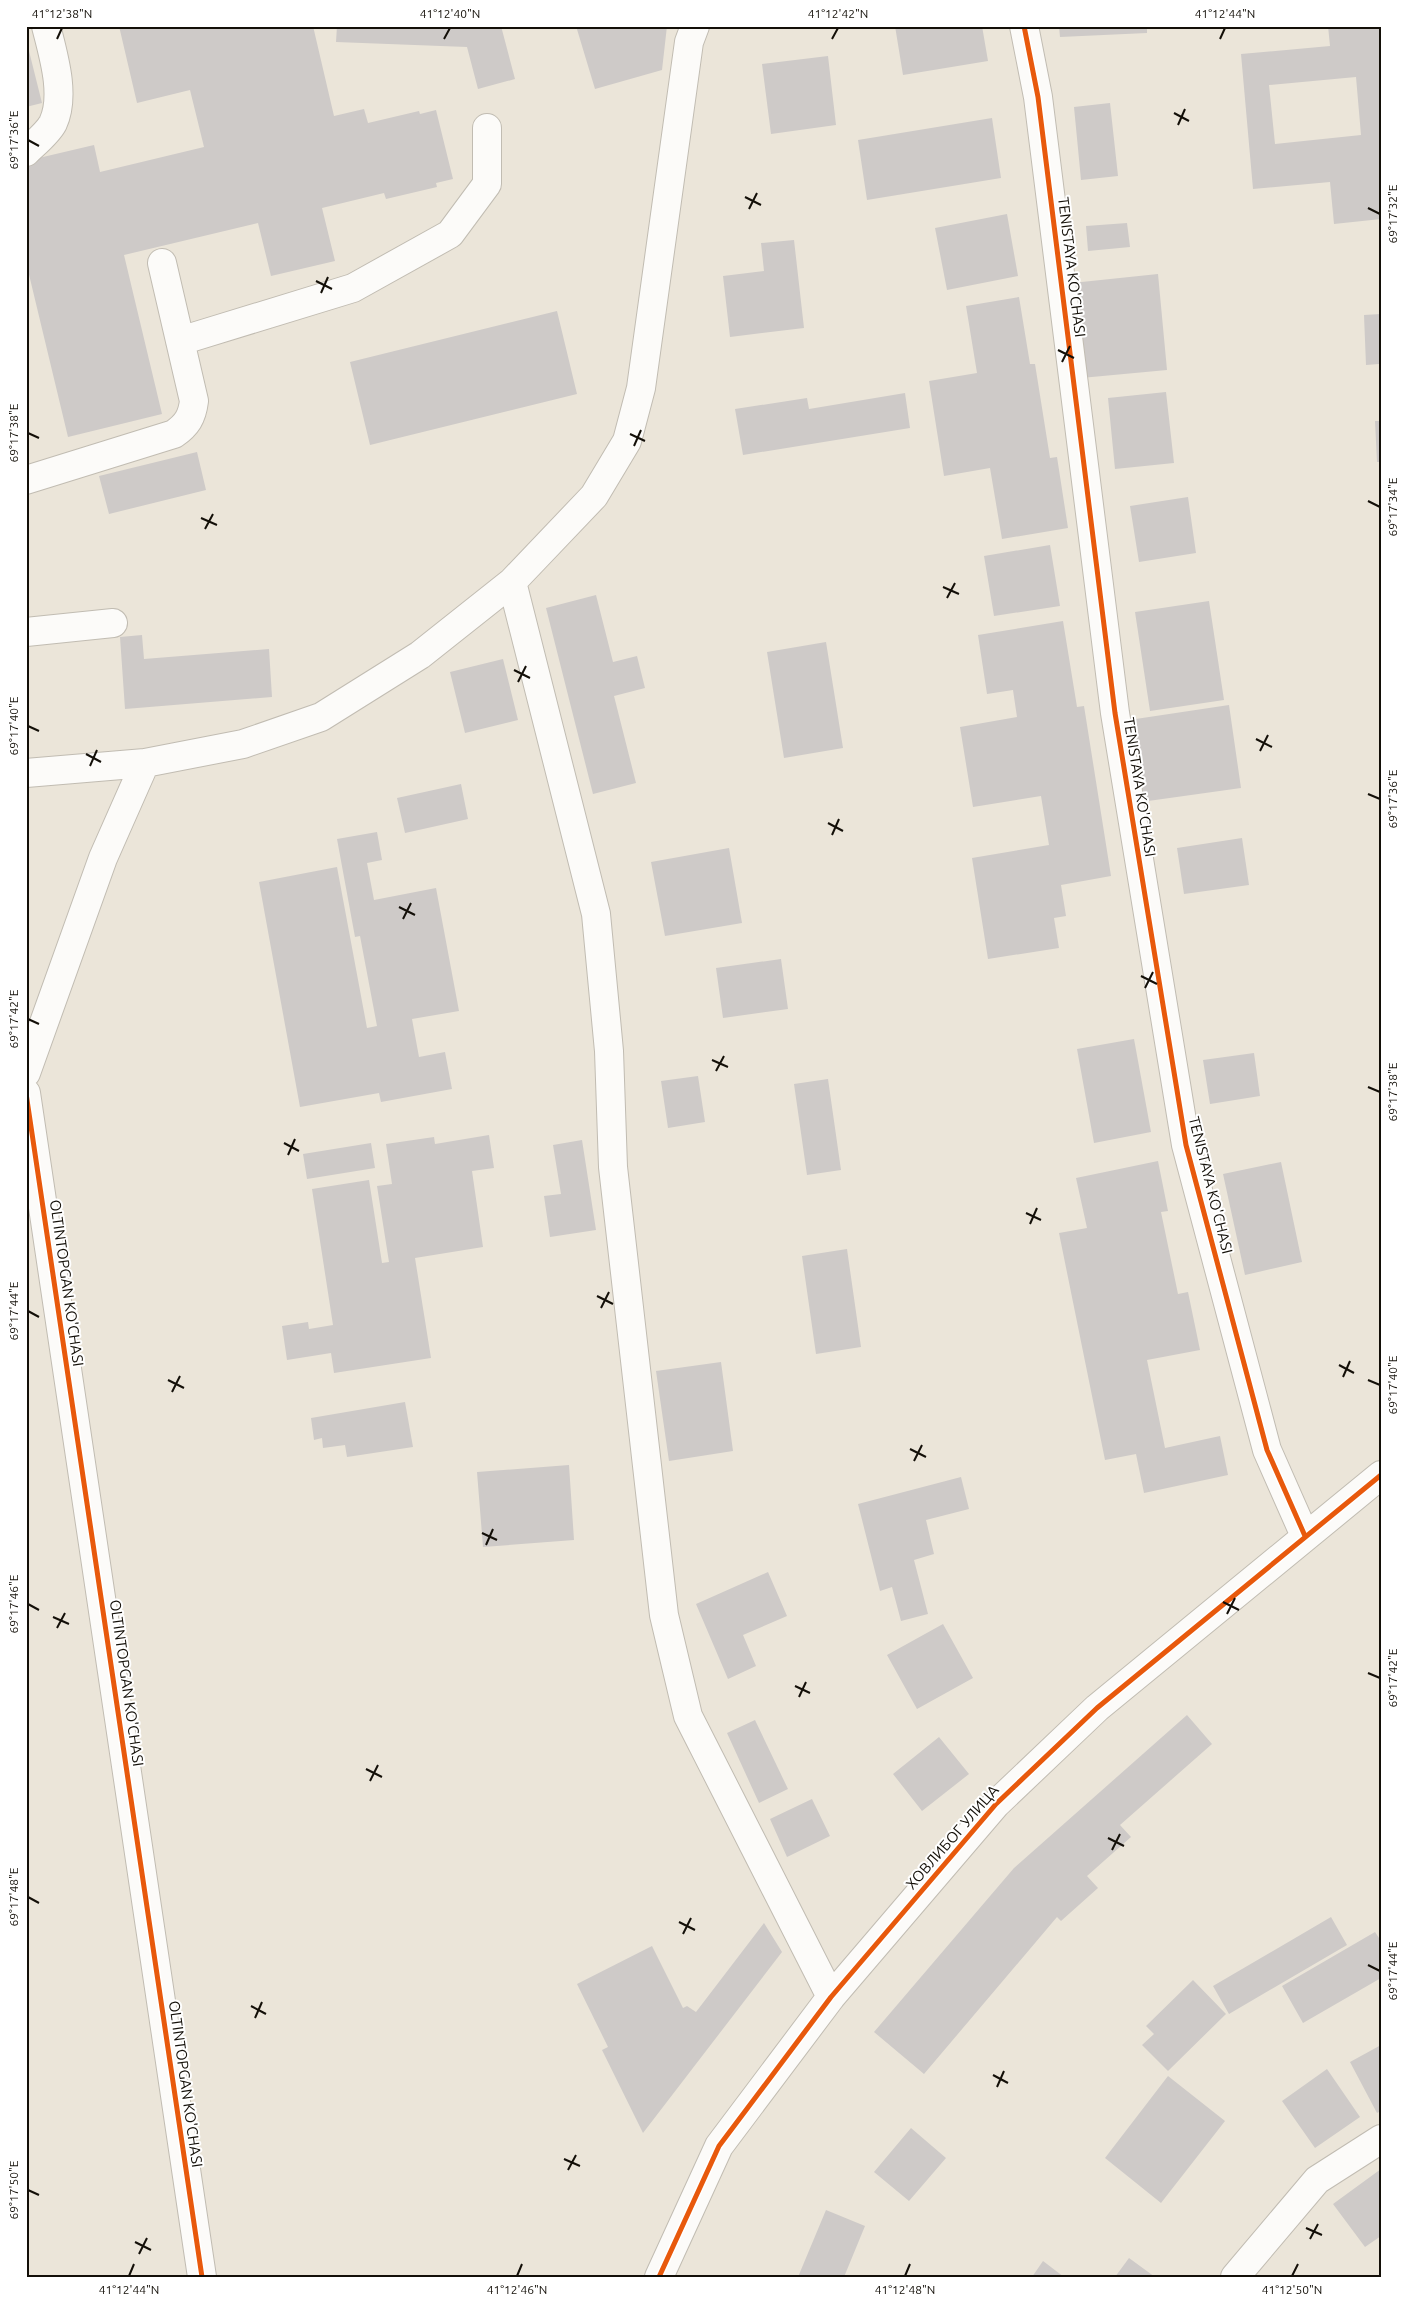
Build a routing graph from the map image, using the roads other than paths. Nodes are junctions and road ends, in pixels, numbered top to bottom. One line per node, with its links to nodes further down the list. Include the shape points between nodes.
1 (46, 26): 5 (street, via 59,85 57,104 53,123)
2 (695, 26): 9 (street, via 689,42 640,388 627,441 594,496)
3 (1024, 26): 17 (street, TENISTAYA KO'CHASI, via 1038,97 1115,713 1186,1145 1267,1450)
4 (487, 128): 7 (street, via 487,184 450,234 353,288)
5 (26, 152)
6 (162, 263): 7 (street)
7 (180, 341): 8 (street, via 194,401 185,426 174,434)
8 (26, 480)
9 (512, 582): 12 (street, via 420,655 321,717 243,744); 18 (street, via 596,914 609,1051 613,1168 664,1615 688,1716)
10 (113, 623): 11 (street)
11 (26, 632)
12 (146, 763): 13 (street); 14 (street, via 103,858)
13 (26, 773)
14 (26, 1073)
15 (26, 1093): 20 (street, OLTINTOPGAN KO'CHASI)
16 (1381, 1475): 17 (street, ХОВЛИБОГ УЛИЦА)
17 (1305, 1536): 18 (street, ХОВЛИБОГ УЛИЦА, via 1097,1708 996,1804)
18 (831, 1997): 21 (street, ХОВЛИБОГ УЛИЦА, via 719,2146)
19 (1381, 2140): 22 (street, via 1317,2180)
20 (202, 2277)
21 (659, 2277)
22 (1235, 2277)

